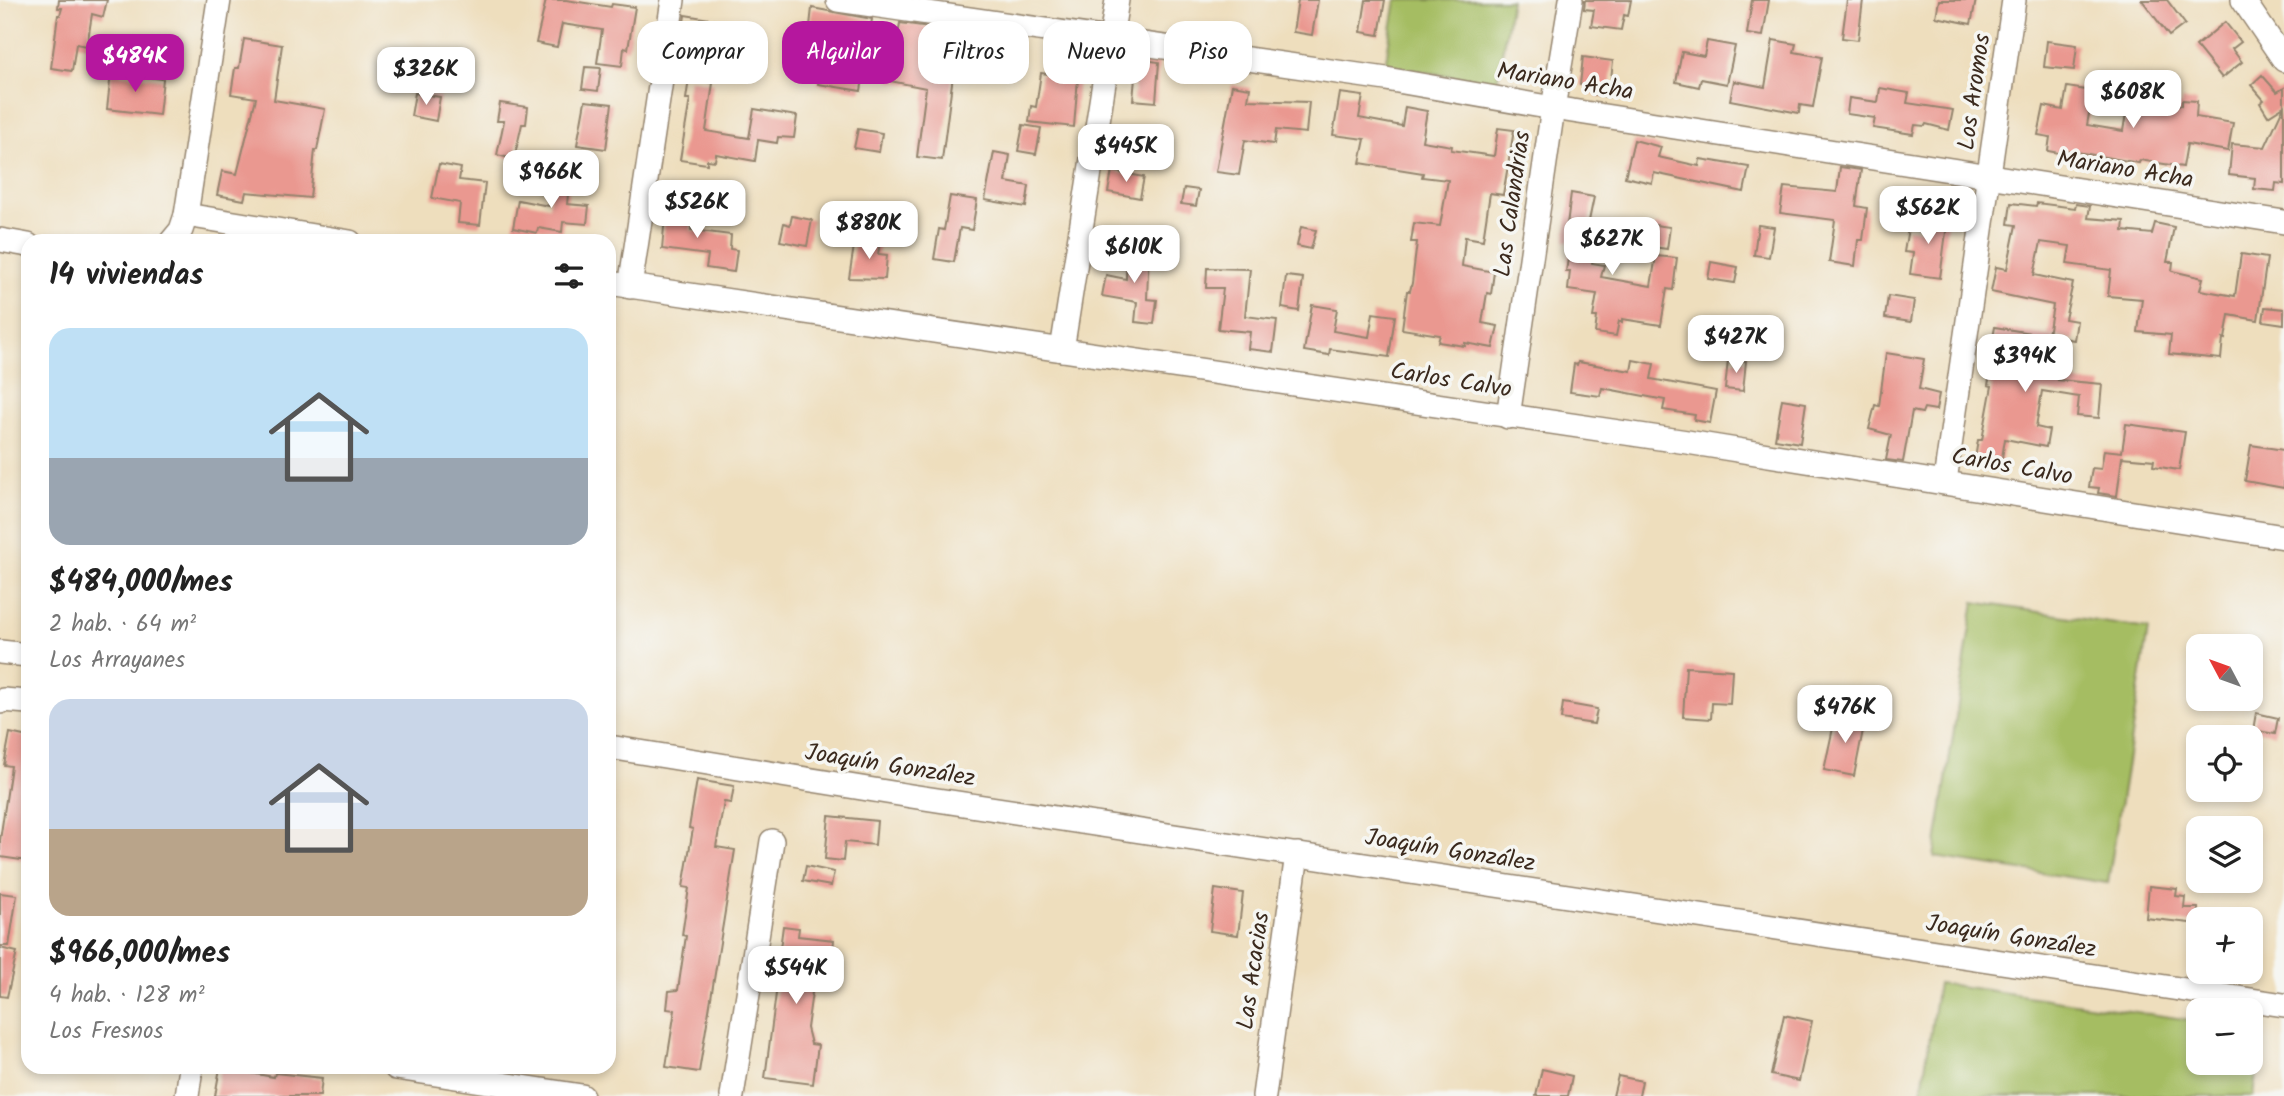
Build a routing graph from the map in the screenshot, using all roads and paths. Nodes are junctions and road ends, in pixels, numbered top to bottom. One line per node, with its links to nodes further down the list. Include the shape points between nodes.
1 (219, 0): 15 (street)
2 (673, 0): 21 (street)
3 (838, 0): 9 (street, Mariano Acha)
4 (1116, 0): 8 (street)
5 (1571, 0): 13 (street, Las Calandrias)
6 (2014, 0): 14 (street, Los Aromos)
7 (2243, 0): 11 (street)
8 (1113, 21)
9 (1043, 30)
10 (1150, 46): 13 (street, Mariano Acha)
11 (2284, 60)
12 (1103, 84): 22 (street)
13 (1553, 108): 14 (street, Mariano Acha); 23 (street, Las Calandrias)
14 (1989, 175): 16 (street, Mariano Acha); 24 (street, Los Aromos)
15 (186, 215): 17 (street); 18 (street)
16 (2284, 222)
17 (178, 234)
18 (301, 234)
19 (0, 240): 20 (street)
20 (21, 244)
21 (620, 285): 22 (street, Carlos Calvo)
22 (1062, 350): 23 (street, Carlos Calvo)
23 (1508, 417): 24 (street, Carlos Calvo)
24 (1945, 481): 25 (street, Carlos Calvo)
25 (2284, 537)
26 (0, 652): 27 (street)
27 (21, 654)
28 (21, 701): 29 (street)
29 (0, 702)
30 (616, 748): 32 (street, Joaquín González)
31 (772, 841): 38 (street)
32 (1297, 854): 33 (street, Joaquín González); 39 (street, Las Acacias)
33 (2284, 1005)
34 (190, 1074): 36 (street)
35 (478, 1074): 37 (street)
36 (187, 1096)
37 (582, 1096)
38 (732, 1096)
39 (1264, 1096)

